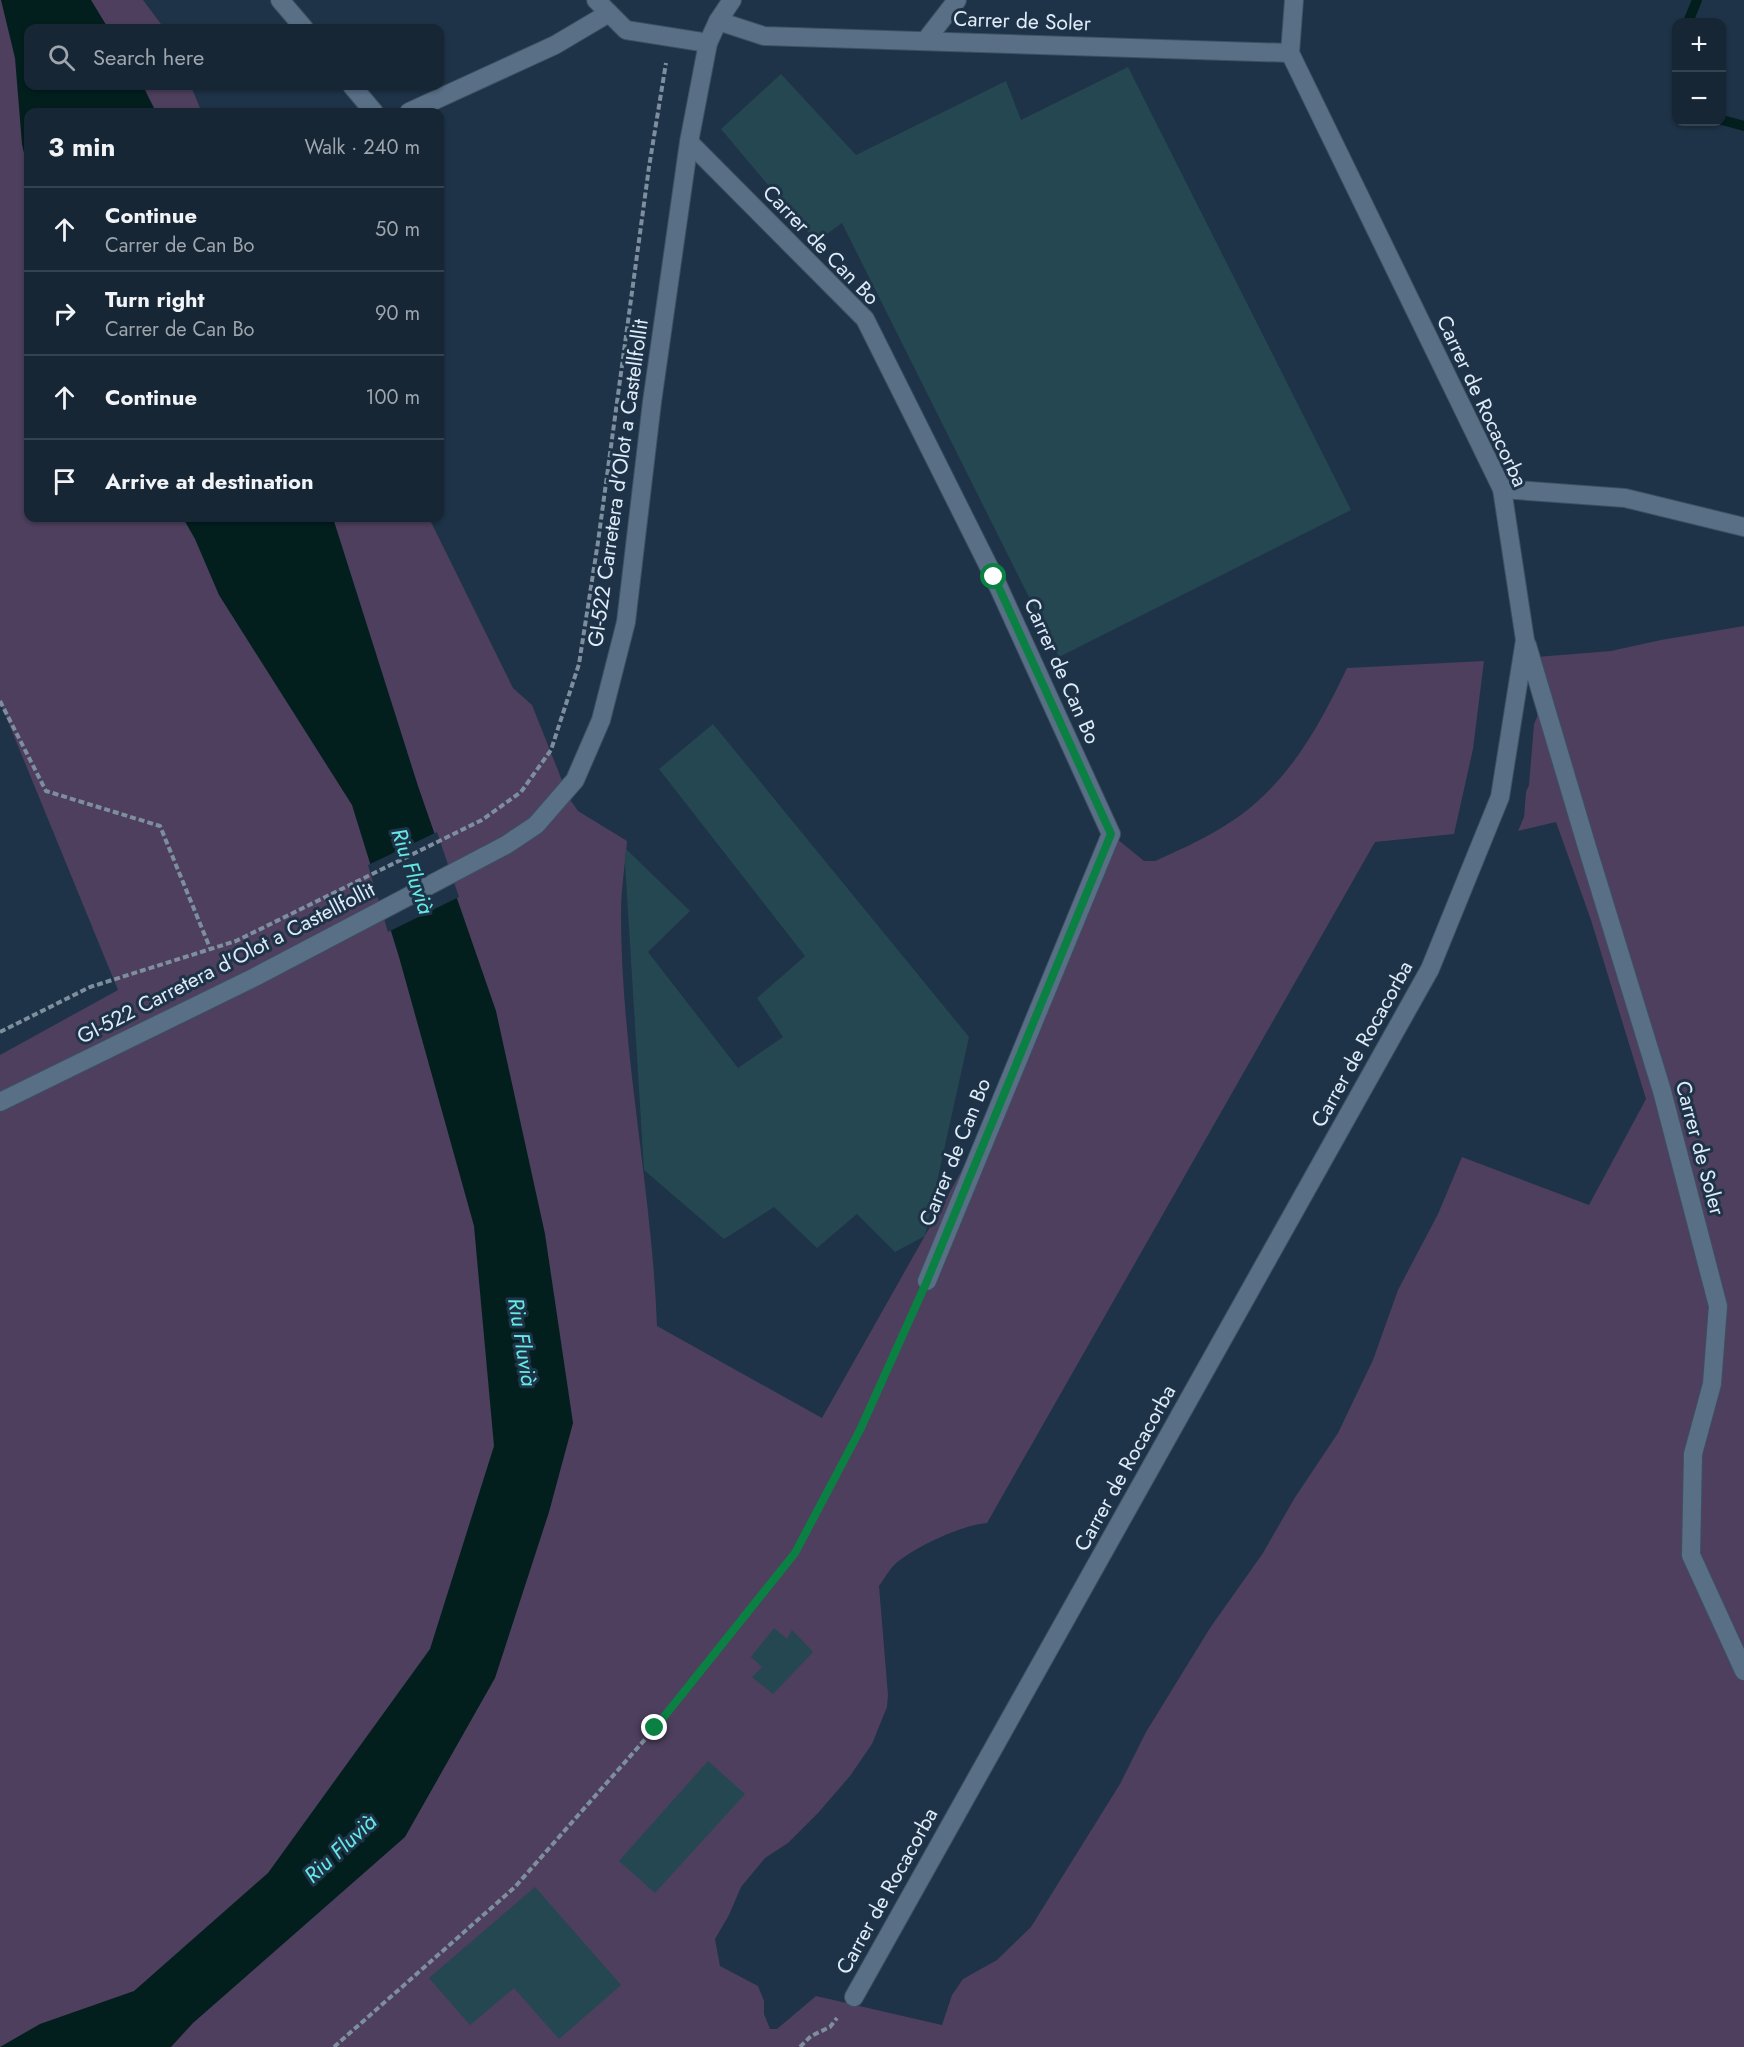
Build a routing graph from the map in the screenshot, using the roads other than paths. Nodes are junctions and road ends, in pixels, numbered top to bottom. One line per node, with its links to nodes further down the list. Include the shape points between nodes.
1 (280, 0): 7 (street)
2 (732, 0): 6 (street, GI-522 Carretera d'Olot a Castellfollit)
3 (957, 0): 8 (street)
4 (1294, 0): 10 (street)
5 (603, 6): 9 (street, via 626,30); 13 (street, via 555,45)
6 (718, 21): 8 (street, Carrer de Soler, via 764,36); 9 (street, GI-522 Carretera d'Olot a Castellfollit)
7 (301, 24)
8 (926, 40): 10 (street, Carrer de Soler)
9 (708, 43): 14 (street, GI-522 Carretera d'Olot a Castellfollit)
10 (1290, 53): 15 (street, Carrer de Rocacorba)
11 (355, 90): 12 (street)
12 (370, 108)
13 (418, 108)
14 (689, 142): 18 (street, GI-522 Carretera d'Olot a Castellfollit, via 626,622 601,720 575,780 536,825 506,845 255,977); 19 (street, Carrer de Can Bo, via 865,319 994,577 1111,834)
15 (1502, 489): 16 (street, via 1626,498); 17 (street, Carrer de Rocacorba)
16 (1744, 527)
17 (1525, 640): 20 (street, Carrer de Soler, via 1662,1091 1718,1306 1712,1384 1693,1454 1691,1556); 21 (street, Carrer de Rocacorba, via 1500,797 1430,969)
18 (0, 1102)
19 (927, 1281)
20 (1744, 1671)
21 (854, 1997)

